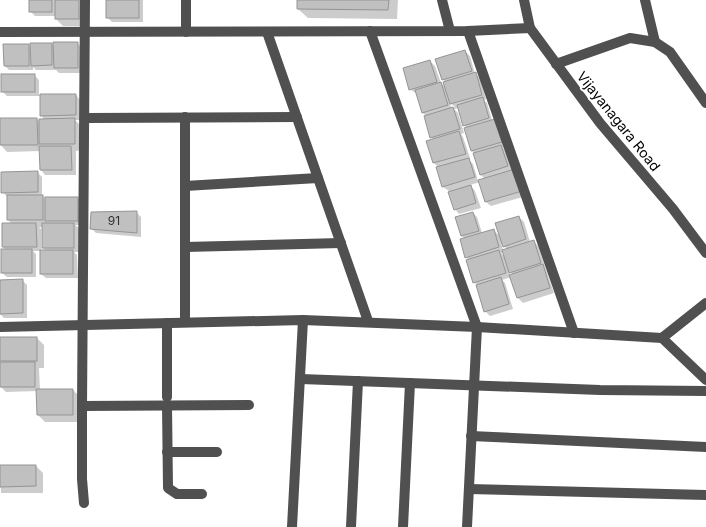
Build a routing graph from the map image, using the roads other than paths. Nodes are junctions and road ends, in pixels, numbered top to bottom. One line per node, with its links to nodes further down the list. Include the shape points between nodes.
1 (85, 0): 13 (street)
2 (186, 0): 11 (street)
3 (442, 0): 8 (street)
4 (524, 0): 6 (street, Vijayanagara Road)
5 (644, 0): 14 (street)
6 (530, 28): 9 (street); 15 (street, Vijayanagara Road)
7 (370, 31): 8 (street); 12 (street); 32 (street)
8 (450, 31): 9 (street)
9 (468, 31): 33 (street)
10 (0, 32): 13 (street)
11 (186, 32): 12 (street); 13 (street)
12 (267, 32): 18 (street)
13 (85, 33): 19 (street)
14 (655, 42): 15 (street, via 630,38); 16 (street, via 670,52)
15 (556, 64): 24 (street, Vijayanagara Road, via 600,123)
16 (706, 104)
17 (185, 117): 18 (street); 19 (street); 21 (street)
18 (297, 117): 20 (street)
19 (86, 118): 30 (street)
20 (318, 178): 21 (street); 22 (street)
21 (185, 186): 23 (street)
22 (341, 243): 23 (street); 27 (street)
23 (185, 248): 28 (street)
24 (706, 252)
25 (706, 303): 34 (street)
26 (304, 320): 27 (street); 28 (street); 35 (street)
27 (368, 321): 32 (street)
28 (185, 322): 29 (street)
29 (167, 323): 30 (street); 41 (street)
30 (83, 324): 31 (street); 43 (street)
31 (0, 327)
32 (477, 327): 33 (street); 39 (street)
33 (574, 333): 34 (street)
34 (662, 338): 36 (street)
35 (301, 379): 37 (street); 52 (street)
36 (706, 380)
37 (358, 381): 38 (street); 53 (street)
38 (410, 383): 39 (street); 54 (street)
39 (474, 385): 40 (street); 44 (street)
40 (706, 391)
41 (167, 401): 42 (street); 43 (street); 46 (street)
42 (249, 404)
43 (82, 406): 51 (street)
44 (471, 436): 45 (street); 48 (street)
45 (706, 447)
46 (167, 452): 47 (street); 49 (street, via 168,488 177,494)
47 (218, 452)
48 (469, 489): 50 (street); 55 (street)
49 (202, 494)
50 (706, 496)
51 (84, 503)
52 (292, 527)
53 (351, 527)
54 (403, 527)
55 (467, 527)

